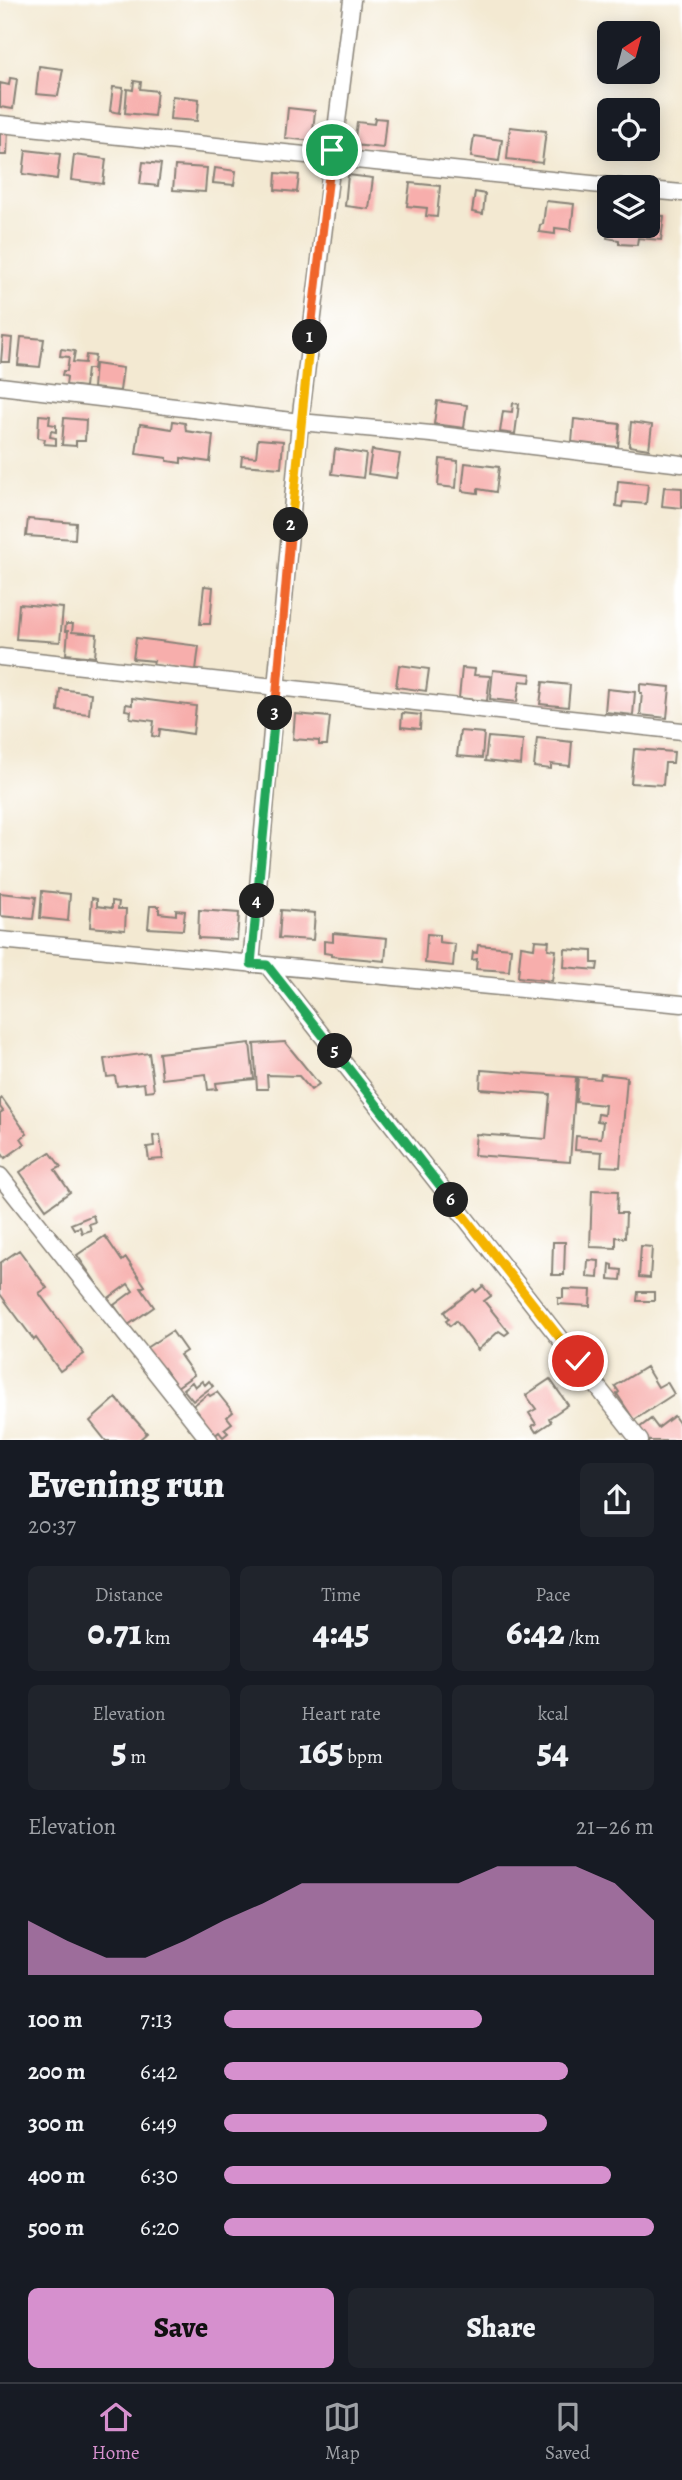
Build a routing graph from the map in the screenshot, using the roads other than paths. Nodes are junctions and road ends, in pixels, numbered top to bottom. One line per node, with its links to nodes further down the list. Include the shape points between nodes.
1 (352, 0): 3 (street)
2 (0, 124): 3 (street)
3 (331, 156): 4 (street); 8 (street)
4 (597, 184)
5 (660, 191): 6 (street)
6 (682, 193)
7 (0, 386): 8 (street)
8 (300, 422): 9 (street); 11 (street)
9 (682, 464)
10 (0, 657): 11 (street)
11 (277, 687): 12 (street); 14 (street)
12 (682, 731)
13 (0, 940): 14 (street)
14 (259, 964): 15 (street); 18 (street)
15 (682, 1004)
16 (0, 1176): 17 (street)
17 (210, 1440)
18 (640, 1440)

